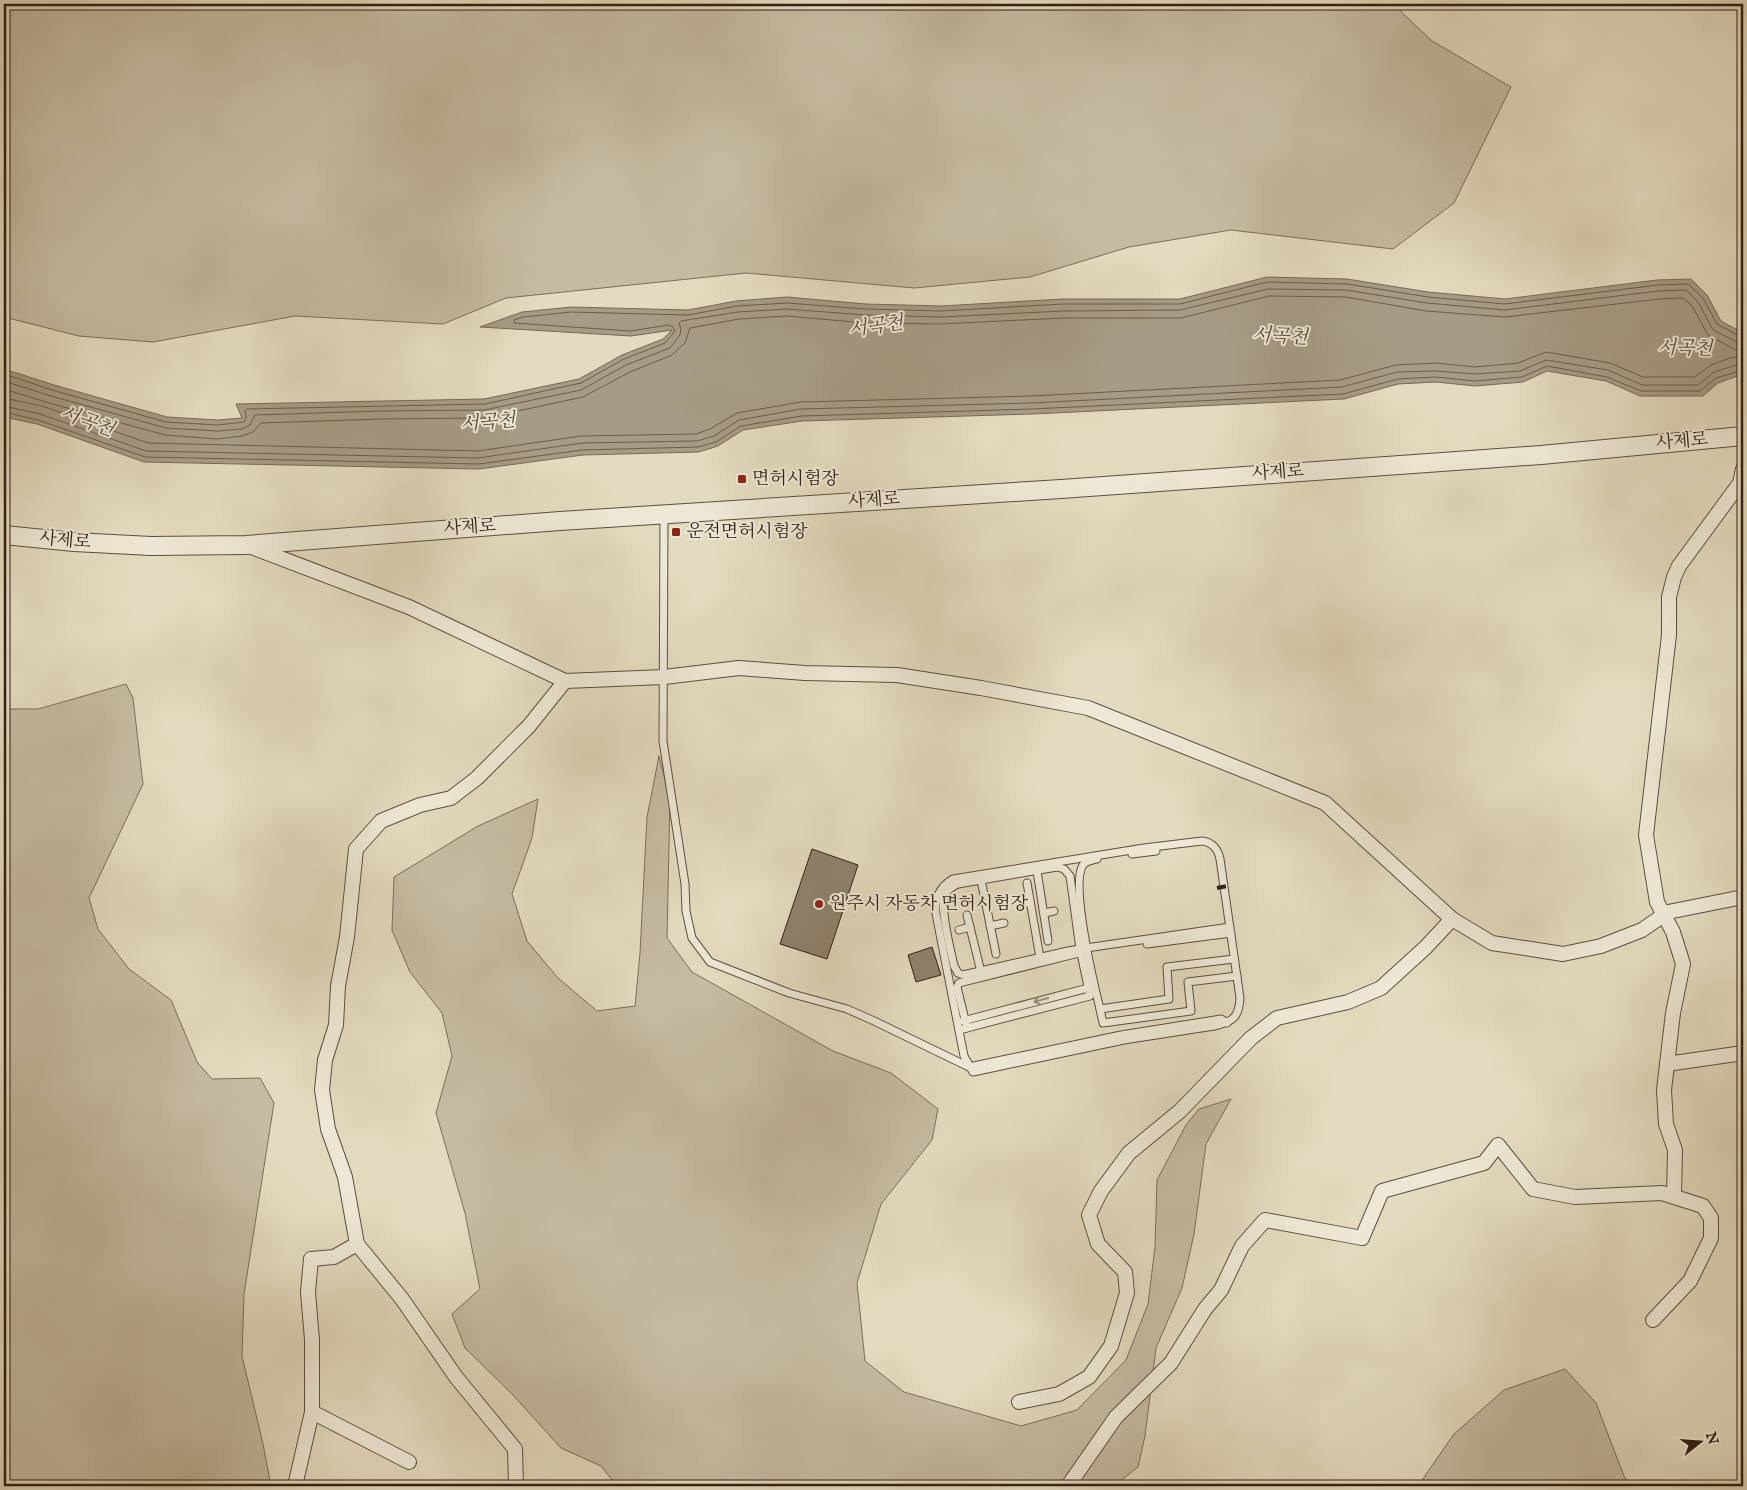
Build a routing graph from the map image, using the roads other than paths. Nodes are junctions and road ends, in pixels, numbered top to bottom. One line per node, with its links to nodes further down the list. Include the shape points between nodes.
1 (1743, 436): 3 (street, 사제로, via 1541,455)
2 (1743, 468): 16 (street, via 1740,483 1678,566 1669,596 1669,635 1646,835 1658,902)
3 (664, 514): 5 (street, 사제로); 6 (lane)
4 (4, 535): 5 (street, 사제로, via 152,546)
5 (246, 545): 7 (street, via 410,607)
6 (664, 677): 7 (street); 18 (street, via 739,668 897,675 1088,708 1324,803); 35 (lane, via 663,741 685,884 686,911 692,938 710,962 789,993 846,1009)
7 (565, 681): 37 (street, via 529,726 477,778 451,798 420,804 381,821 356,849 336,1024 322,1090 328,1129 345,1177)
8 (1037, 870): 9 (lane); 15 (lane); 25 (lane, via 1061,868 1070,876)
9 (981, 880): 20 (lane); 29 (lane, via 954,886 945,895 943,903 956,970 963,975)
10 (1027, 883): 12 (lane)
11 (1743, 896): 16 (street)
12 (1030, 902): 13 (lane); 27 (lane)
13 (1022, 904)
14 (1054, 911): 15 (lane)
15 (1044, 913): 24 (lane)
16 (1664, 915): 18 (street, via 1642,930 1601,946 1563,954 1492,943); 34 (street, via 1683,964)
17 (967, 916): 21 (lane)
18 (1452, 919): 39 (street, via 1381,988 1348,1002 1277,1018 1251,1038 1180,1111 1129,1153 1101,1191 1089,1215 1098,1244 1125,1272 1127,1293 1111,1346 1088,1377 1059,1394)
19 (1004, 923): 20 (lane)
20 (990, 926): 26 (lane)
21 (970, 927): 22 (lane); 29 (lane)
22 (958, 930)
23 (1228, 930): 25 (lane); 25 (lane, via 1213,849 1199,844 1087,862 1082,868 1080,885); 28 (lane); 32 (lane, via 1219,854 1209,842 1202,840 953,879 944,884 936,904 944,961)
24 (1048, 941)
25 (1083, 950): 27 (lane); 31 (lane); 32 (lane, one-way to 32, via 1088,988); 32 (lane, via 960,984 957,986)
26 (996, 954)
27 (1040, 958): 29 (lane)
28 (1234, 959): 30 (lane); 31 (lane, via 1166,967 1169,999)
29 (981, 972)
30 (1237, 976): 31 (lane, via 1188,982 1191,1011 1103,1023); 35 (lane, via 1240,1006 1227,1023)
31 (1100, 1009)
32 (962, 1025): 35 (lane, via 964,1056)
33 (1743, 1053): 34 (street)
34 (1667, 1064): 36 (street, via 1664,1090 1666,1124 1675,1150)
35 (971, 1070)
36 (1674, 1197): 38 (street, via 1703,1206 1711,1218 1711,1238 1690,1281); 44 (street, via 1662,1193 1574,1197 1533,1189 1498,1145 1484,1163 1382,1191 1362,1238 1265,1220 1242,1246 1222,1290 1171,1363 1116,1417)
37 (357, 1244): 40 (street, via 334,1257 311,1259 308,1292); 43 (street, via 402,1299 456,1377 515,1449)
38 (1653, 1320)
39 (1019, 1402)
40 (312, 1412): 41 (street); 42 (street)
41 (409, 1462)
42 (295, 1486)
43 (516, 1486)
44 (1068, 1486)

